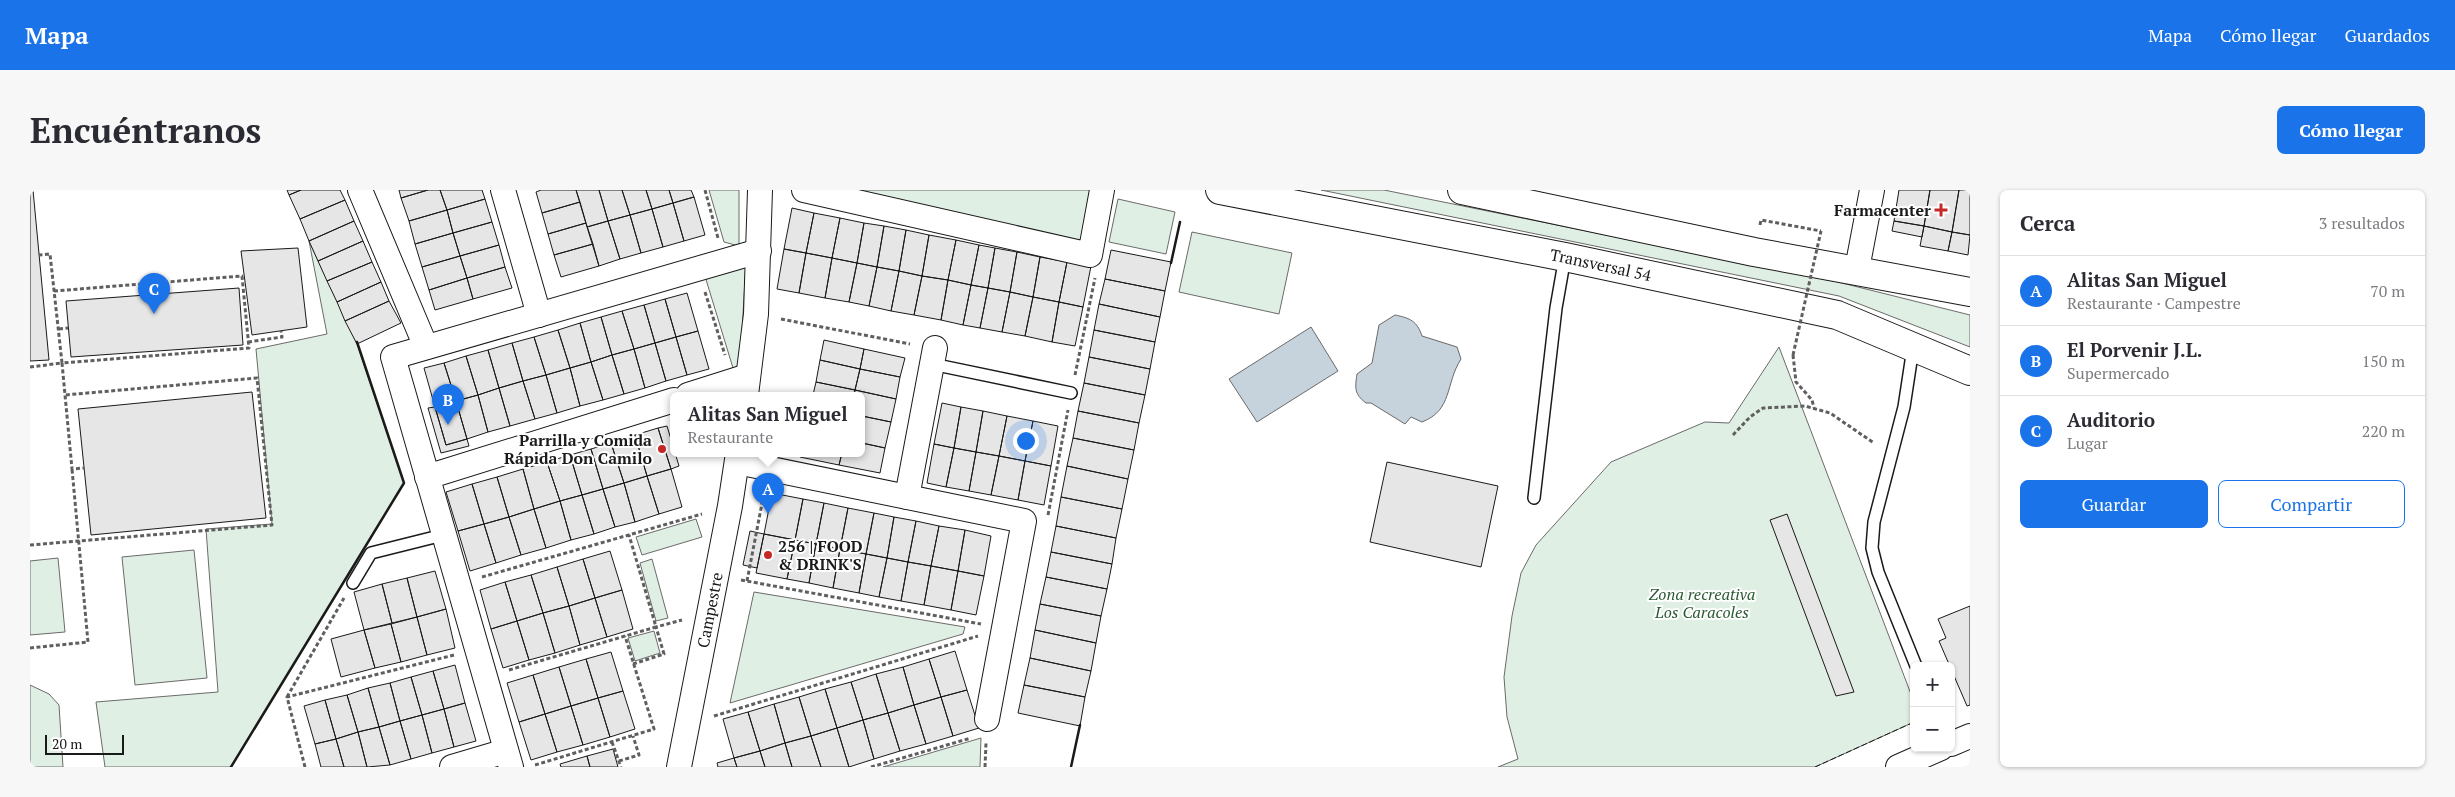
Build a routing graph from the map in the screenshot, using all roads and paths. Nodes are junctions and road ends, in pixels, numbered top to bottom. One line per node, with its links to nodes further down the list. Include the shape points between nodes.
1 (360, 190): 25 (street)
2 (503, 190): 20 (street)
3 (705, 190): 14 (path)
4 (760, 190): 11 (street)
5 (804, 190): 6 (street, via 1090,255)
6 (1102, 190)
7 (1220, 190): 13 (main road, Transversal 54)
8 (1462, 190): 15 (main road, via 1754,252)
9 (1872, 190): 15 (street)
10 (1761, 220): 36 (path, bridge, via 1821,231 1793,355 1796,382 1812,400)
11 (759, 250): 14 (street); 19 (street)
12 (39, 255): 17 (path, via 50,254)
13 (1565, 257): 26 (main road, Transversal 54, via 1837,315); 45 (lane)
14 (725, 262): 16 (street)
15 (1857, 269): 18 (main road)
16 (698, 270): 20 (street); 31 (path)
17 (54, 291): 21 (path); 24 (path, via 242,276)
18 (1970, 292)
19 (756, 314): 27 (path); 31 (street)
20 (540, 315): 25 (street)
21 (58, 328): 22 (path); 28 (path)
22 (68, 328)
23 (281, 331): 24 (path, via 282,337)
24 (248, 342): 28 (path, via 248,348)
25 (426, 347): 43 (street, via 393,357)
26 (1914, 347): 30 (main road, Transversal 54); 39 (lane)
27 (934, 356): 33 (lane); 44 (street)
28 (62, 363): 29 (path); 34 (path)
29 (30, 367)
30 (1970, 372)
31 (742, 384): 32 (street)
32 (703, 392)
33 (1071, 393)
34 (66, 395): 41 (path); 49 (path, via 257,378 272,524)
35 (670, 401): 43 (street)
36 (1814, 408): 37 (path, via 1763,408); 39 (path, via 1830,413 1862,432)
37 (1733, 435)
38 (737, 457): 42 (street); 46 (street, Campestre)
39 (1892, 458): 60 (lane, via 1874,522 1872,548 1878,572)
40 (84, 468): 41 (path)
41 (72, 469): 49 (path)
42 (769, 469): 44 (street); 52 (path)
43 (427, 476): 47 (street)
44 (907, 497): 56 (street, via 1024,521)
45 (1534, 498)
46 (730, 506): 48 (path); 51 (street, Campestre)
47 (443, 535): 53 (lane, via 371,553); 54 (street)
48 (628, 535): 54 (path); 55 (path)
49 (79, 540): 50 (path); 58 (path, via 88,642)
50 (30, 545)
51 (717, 575): 52 (path); 64 (street, Campestre)
52 (747, 581): 56 (path)
53 (353, 583): 63 (path)
54 (458, 584): 59 (street)
55 (656, 627): 57 (path); 61 (path, via 664,654)
56 (1004, 628): 64 (path); 65 (street)
57 (625, 636): 61 (path); 62 (path)
58 (30, 648)
59 (476, 650): 62 (street); 63 (path)
60 (1914, 662)
61 (633, 664): 66 (path, via 654,729)
62 (484, 678): 71 (street)
63 (287, 697): 74 (path)
64 (687, 724): 78 (street, Campestre)
65 (982, 727): 79 (path)
66 (633, 736): 68 (path); 72 (path, via 639,755)
67 (1970, 736): 69 (street)
68 (612, 742): 72 (path); 76 (path)
69 (1955, 742)
70 (1932, 752): 81 (street)
71 (508, 759): 75 (street)
72 (619, 761): 77 (path)
73 (985, 761): 80 (path)
74 (305, 767)
75 (452, 767)
76 (530, 767)
77 (621, 767)
78 (679, 767)
79 (871, 767)
80 (984, 767)
81 (1898, 767)

